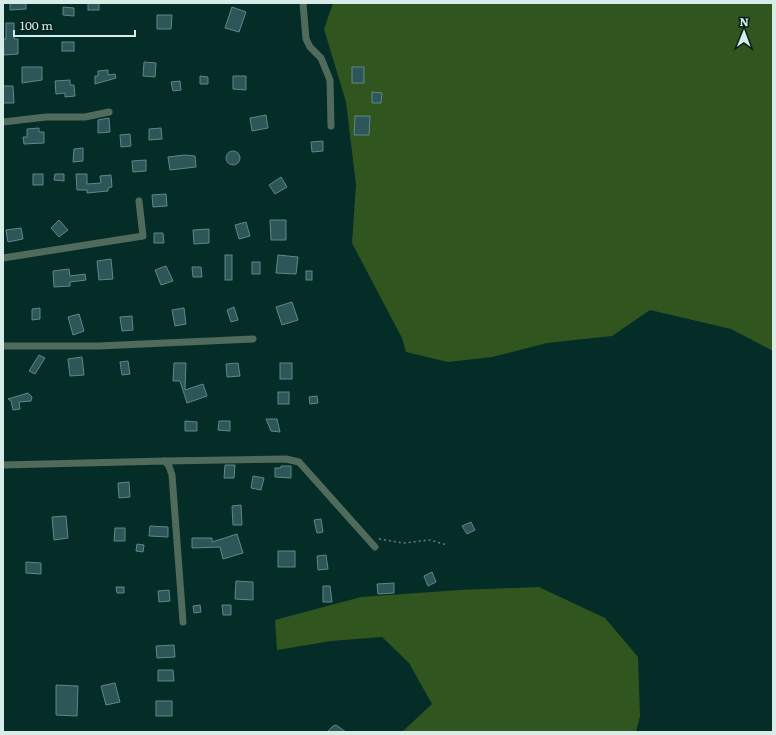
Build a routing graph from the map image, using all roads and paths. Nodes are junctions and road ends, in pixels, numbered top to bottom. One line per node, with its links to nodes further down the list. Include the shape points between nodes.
1 (303, 3): 4 (street, via 306,38 310,48 321,58 330,80)
2 (109, 112): 3 (street, via 85,117 46,117)
3 (3, 122)
4 (331, 126)
5 (139, 201): 6 (street, via 143,236)
6 (3, 258)
7 (253, 339): 8 (street, via 100,346)
8 (3, 346)
9 (165, 461): 10 (street); 13 (street, via 286,459 300,462); 14 (street, via 170,466 172,475)
10 (3, 465)
11 (377, 538): 12 (path, via 404,543 430,540)
12 (447, 545)
13 (375, 547)
14 (183, 622)

